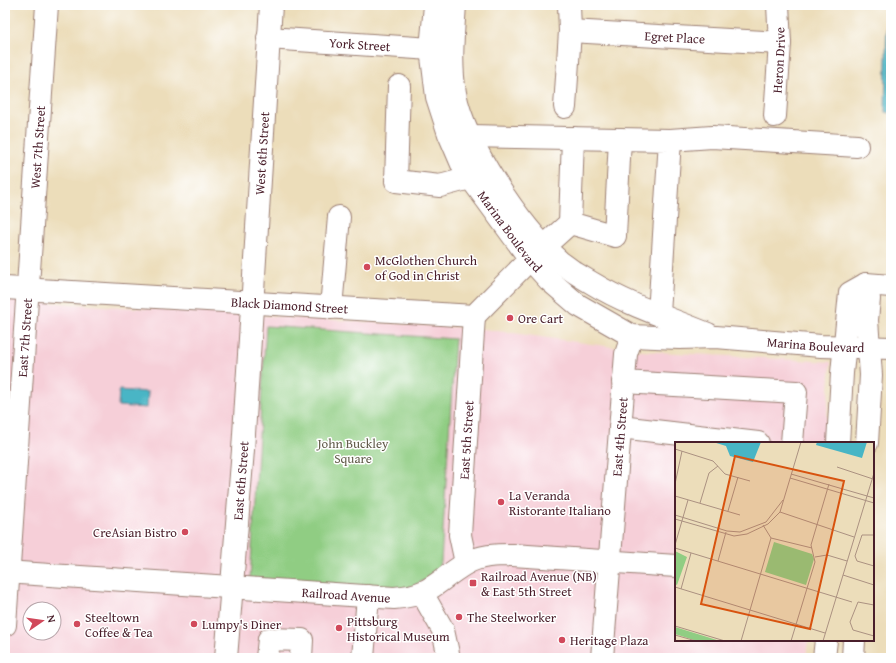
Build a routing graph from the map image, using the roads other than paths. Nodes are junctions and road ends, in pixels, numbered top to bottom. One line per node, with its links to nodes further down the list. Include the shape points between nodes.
1 (47, 5): 26 (street, West 7th Street)
2 (271, 5): 8 (street, West 6th Street)
3 (435, 5): 10 (street, Marina Boulevard)
4 (455, 5): 10 (street, Marina Boulevard)
5 (569, 5): 7 (street)
6 (778, 5): 9 (street, Heron Drive)
7 (570, 31): 9 (street, Egret Place); 12 (street)
8 (268, 38): 10 (street, York Street); 27 (street, West 6th Street)
9 (780, 43): 13 (street, Heron Drive)
10 (441, 49): 14 (street, Marina Boulevard); 19 (street, Marina Boulevard, via 437,97 449,134)
11 (399, 86): 19 (street, via 396,181 440,186)
12 (565, 107)
13 (775, 116)
14 (470, 136): 15 (street); 22 (street, Marina Boulevard, via 480,159 518,213)
15 (573, 138): 16 (street); 21 (street)
16 (620, 139): 17 (street); 21 (street, via 615,236)
17 (670, 140): 18 (street, via 712,137); 29 (street)
18 (857, 146)
19 (470, 178): 22 (street, Marina Boulevard)
20 (339, 217): 28 (street)
21 (570, 223): 22 (street)
22 (537, 252): 29 (street, Marina Boulevard, via 560,262 592,283 635,305); 30 (street); 31 (street, Marina Boulevard, via 548,280 578,305)
23 (866, 284): 24 (street); 33 (street, via 850,293); 34 (street, via 869,299)
24 (891, 286)
25 (5, 288): 26 (street, Black Diamond Street)
26 (28, 289): 27 (street, Black Diamond Street); 45 (street, East 7th Street)
27 (252, 302): 28 (street, Black Diamond Street); 46 (street, East 6th Street)
28 (331, 308): 30 (street, Black Diamond Street)
29 (660, 314): 32 (street, Marina Boulevard)
30 (474, 316): 43 (street, East 5th Street, via 460,535)
31 (632, 336): 32 (street, Marina Boulevard); 36 (street, East 4th Street, via 626,354)
32 (716, 337): 33 (street, Marina Boulevard)
33 (845, 347): 34 (street, Marina Boulevard); 40 (street)
34 (869, 347): 35 (street, Marina Boulevard); 41 (street, via 871,375)
35 (891, 348)
36 (623, 382): 37 (street, East 4th Street); 39 (street, via 796,392)
37 (620, 427): 38 (street); 42 (street, East 4th Street)
38 (749, 442)
39 (792, 442)
40 (838, 442)
41 (867, 442)
42 (611, 562): 43 (street, Railroad Avenue, via 513,555 488,556); 44 (street, Railroad Avenue); 57 (street, East 4th Street)
43 (466, 563): 47 (street, Railroad Avenue)
44 (675, 566)
45 (7, 572): 46 (street, Railroad Avenue); 49 (street, East 7th Street)
46 (232, 587): 48 (street, Railroad Avenue); 52 (street, East 6th Street)
47 (422, 594): 48 (street, Railroad Avenue, via 394,598); 56 (street, via 443,630)
48 (368, 596): 55 (street)
49 (5, 625)
50 (826, 641): 58 (street)
51 (854, 641): 59 (street)
52 (226, 658)
53 (267, 658): 54 (street, via 269,639 302,640)
54 (301, 658)
55 (363, 658)
56 (449, 658)
57 (602, 658)
58 (824, 658)
59 (853, 658)

